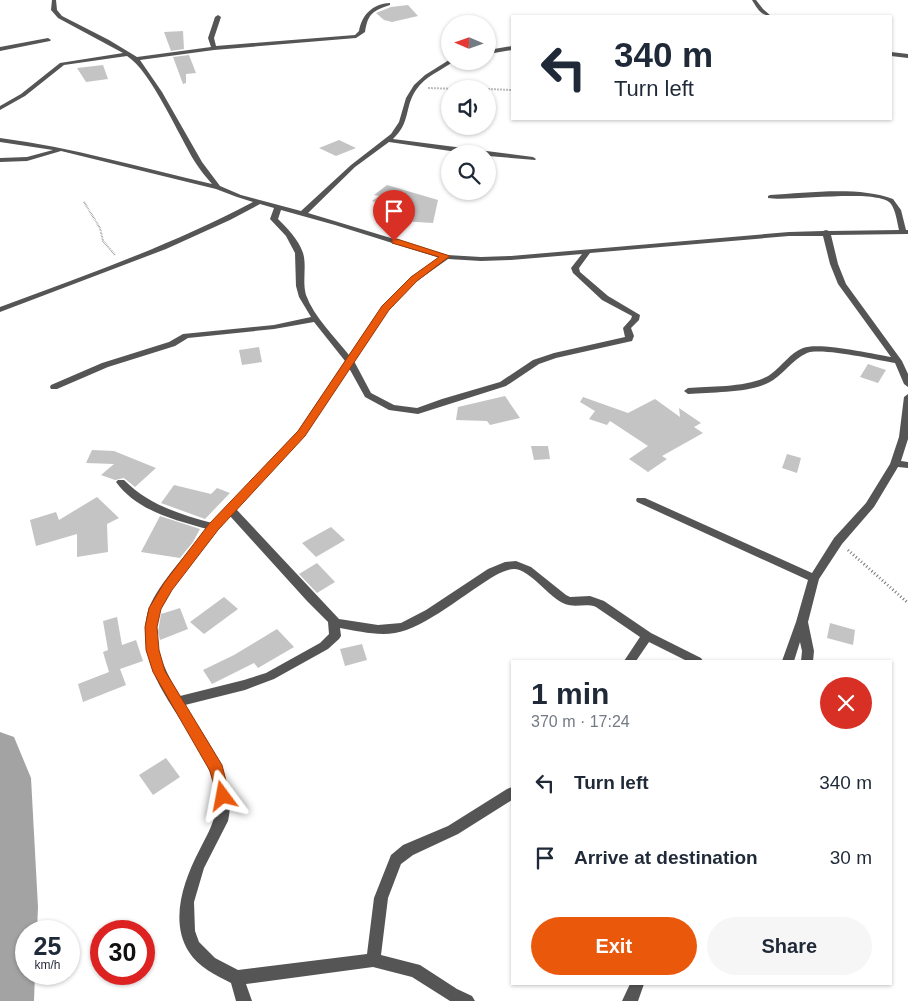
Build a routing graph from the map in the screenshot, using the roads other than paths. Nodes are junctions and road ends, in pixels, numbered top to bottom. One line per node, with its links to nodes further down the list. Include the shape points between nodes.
1 (54, 0): 11 (street, via 54,10 60,17)
2 (754, 0): 4 (street)
3 (388, 4): 7 (street, via 368,12 362,32 356,36)
4 (768, 15)
5 (218, 18): 7 (street, via 211,38)
6 (48, 40): 9 (street)
7 (214, 48): 14 (street)
8 (511, 48): 10 (street)
9 (0, 49)
10 (496, 51)
11 (127, 54): 14 (street); 16 (street, via 62,64 23,95)
12 (892, 54): 13 (street)
13 (908, 56)
14 (136, 59): 25 (street, via 163,98 199,163)
15 (441, 68): 18 (street, via 415,87 408,98 404,120)
16 (0, 108)
17 (2, 140): 19 (street); 21 (street)
18 (387, 140): 20 (street); 29 (street)
19 (0, 148)
20 (441, 148)
21 (60, 150): 24 (street, via 27,159); 25 (street)
22 (496, 155): 23 (street)
23 (533, 159)
24 (0, 160)
25 (218, 187): 27 (street)
26 (770, 197): 31 (street, via 882,197 891,200 897,208)
27 (258, 202): 28 (street); 34 (street, via 208,229)
28 (278, 207): 29 (street); 35 (street, via 274,219 300,253 300,286)
29 (303, 213): 33 (street)
30 (826, 232): 31 (street); 32 (street); 37 (street, via 842,284)
31 (905, 232)
32 (587, 252): 33 (street, via 491,259); 36 (street, via 575,268 577,273 605,298 636,315 627,328 630,336 626,341 576,350 536,362 503,384 418,411 392,408 368,395)
33 (446, 256): 36 (street, via 397,294)
34 (0, 310)
35 (316, 319): 36 (street); 39 (street, via 186,336 172,344)
36 (350, 362): 46 (street, via 302,433)
37 (898, 362): 38 (street); 40 (street, via 822,349 806,350 764,382)
38 (908, 384)
39 (54, 386)
40 (688, 391)
41 (908, 397): 42 (street, via 904,437)
42 (895, 464): 43 (street); 48 (street, via 870,504 838,541)
43 (908, 465)
44 (121, 482): 47 (street, via 150,507)
45 (641, 500): 48 (street)
46 (230, 509): 47 (street); 50 (street)
47 (214, 527): 56 (street, via 155,608 151,627 152,650 159,672)
48 (814, 578): 49 (street)
49 (802, 622): 54 (street); 55 (street)
50 (335, 623): 51 (street, via 389,629 403,627 495,570 517,565 526,568 562,598 600,604); 56 (street, via 332,640 270,676)
51 (648, 636): 52 (street); 53 (street)
52 (631, 660)
53 (695, 660)
54 (788, 660)
55 (807, 660)
56 (177, 702): 59 (street, via 217,769 223,796 221,821 198,867 187,902 188,931 194,947 210,963)
57 (511, 794): 58 (street, via 453,830 408,850 396,860 381,898)
58 (373, 960): 59 (street); 62 (street, via 415,970)
59 (237, 978): 61 (street)
60 (637, 985): 63 (street)
61 (244, 1001)
62 (467, 1001)
63 (630, 1001)

